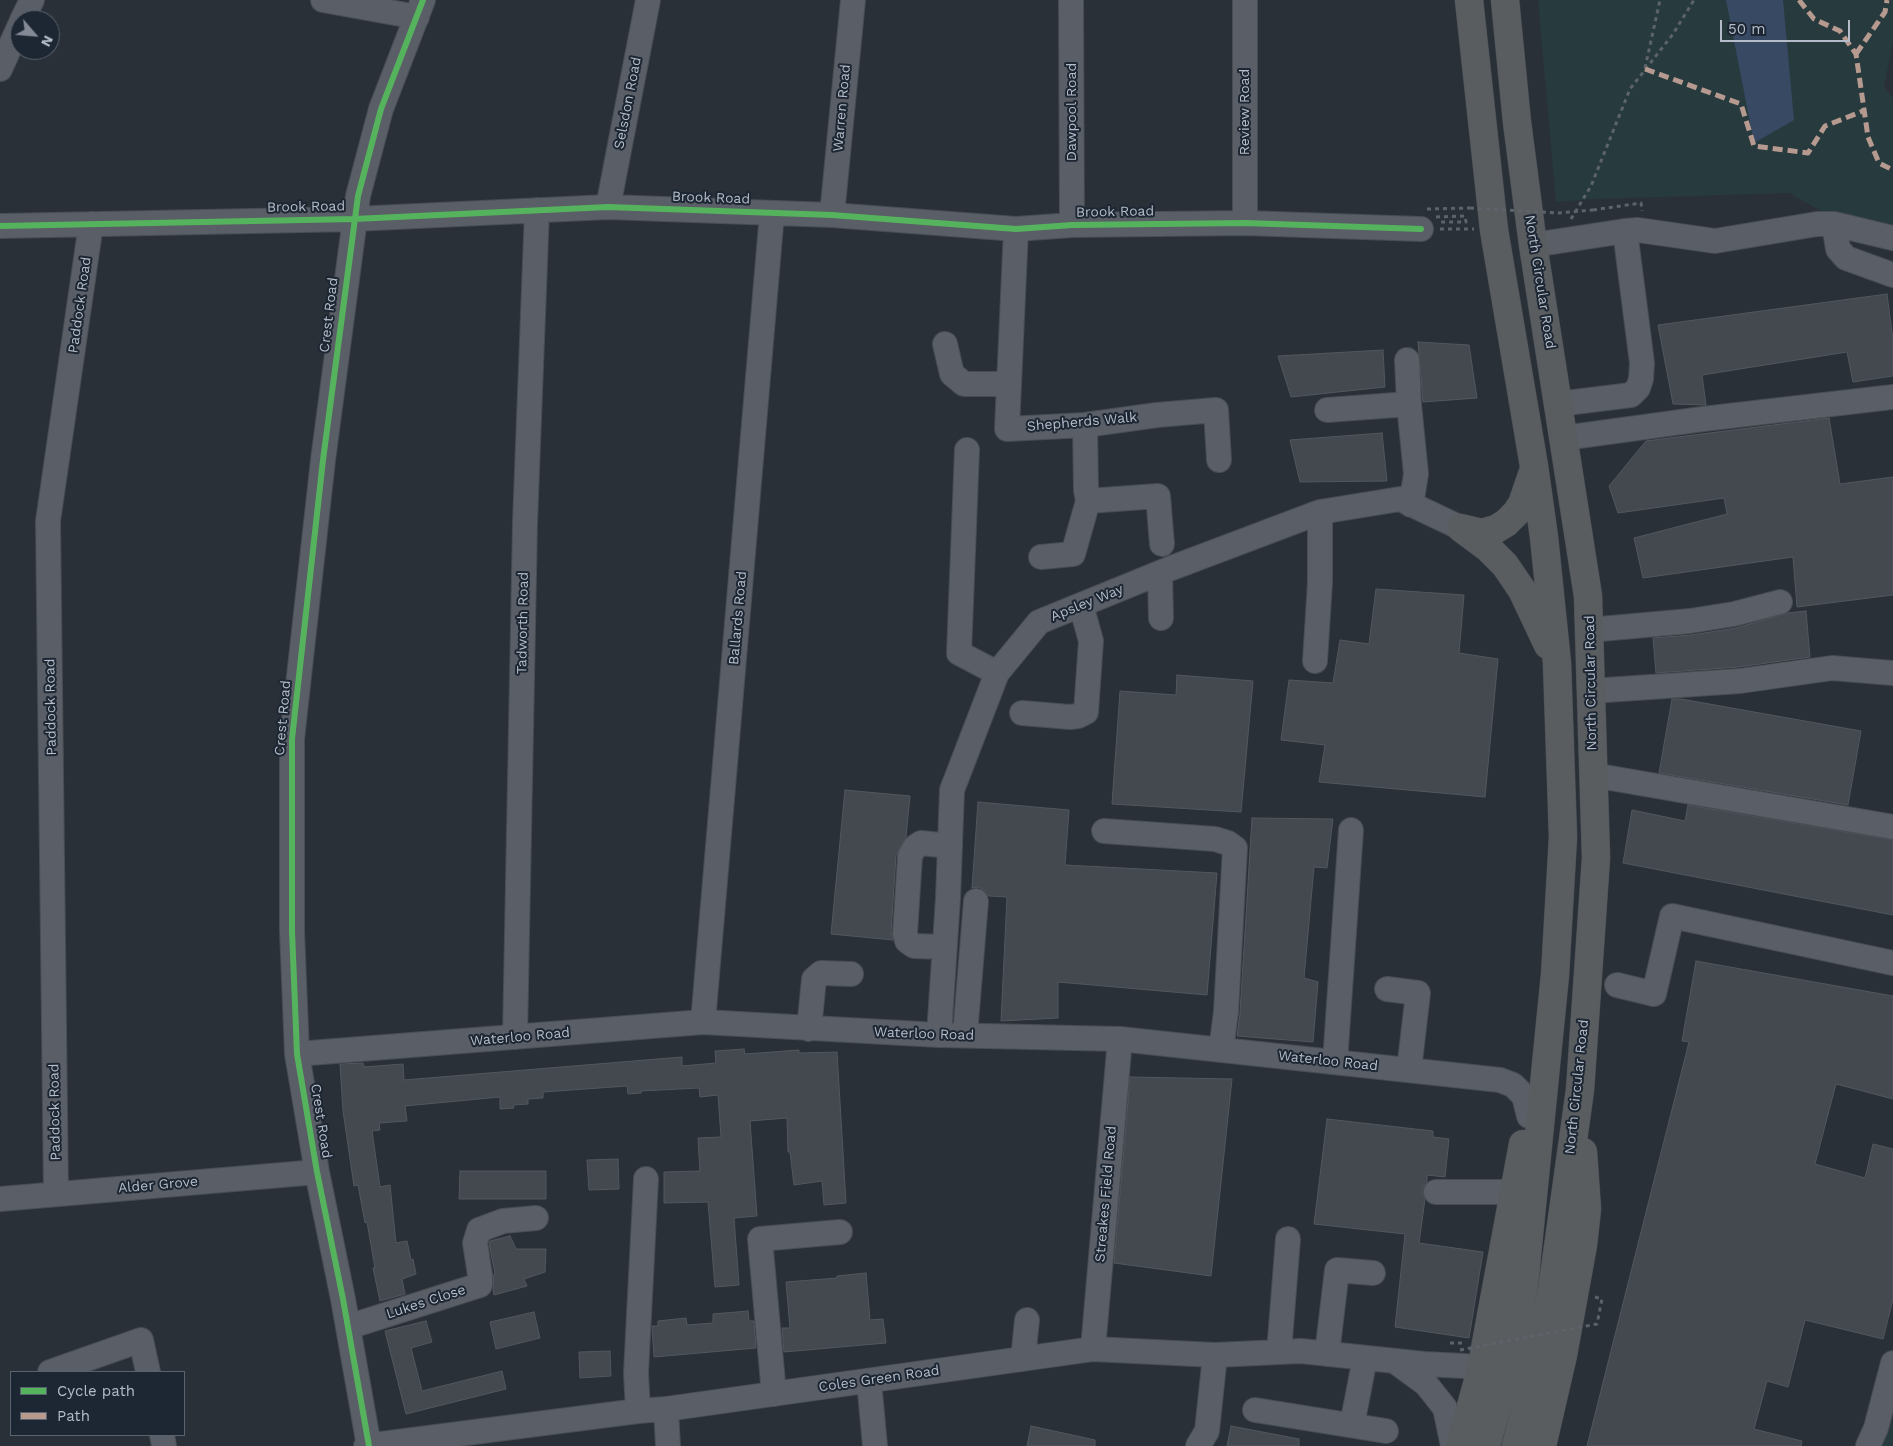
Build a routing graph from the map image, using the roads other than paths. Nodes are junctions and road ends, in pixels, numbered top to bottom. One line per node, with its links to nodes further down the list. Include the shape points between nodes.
1 (323, 0): 8 (street)
2 (648, 0): 11 (street, Selsdon Road)
3 (853, 0): 14 (street, Warren Road)
4 (1071, 0): 20 (street, Dawpool Road)
5 (1245, 0): 17 (street, Review Road)
6 (1469, 0): 38 (highway, via 1494,230)
7 (1505, 0): 25 (highway, North Circular Road)
8 (420, 8): 15 (street, Crest Road, via 381,110)
9 (10, 47): 10 (street)
10 (0, 69)
11 (608, 207): 12 (street, Brook Road); 13 (street, Brook Road)
12 (538, 210): 15 (street, Brook Road); 72 (street, Tadworth Road, via 525,523)
13 (772, 213): 14 (street, Brook Road); 67 (street, Ballards Road)
14 (832, 215): 22 (street, Brook Road)
15 (354, 218): 18 (street, Brook Road); 75 (street, Crest Road, via 292,739 292,931)
16 (1629, 222): 19 (street, via 1638,230 1715,241); 25 (street); 32 (street, via 1642,379 1631,395)
17 (1245, 223): 20 (street, Brook Road); 23 (street, Brook Road)
18 (91, 224): 21 (street, Brook Road); 84 (street, Paddock Road, via 48,521)
19 (1834, 224): 24 (street); 26 (street, via 1838,250 1846,258)
20 (1072, 225): 22 (street, Brook Road)
21 (0, 226)
22 (1016, 229): 29 (street, Shepherds Walk)
23 (1421, 229)
24 (1893, 238)
25 (1533, 245): 32 (highway, North Circular Road)
26 (1893, 275)
27 (945, 344): 29 (street, via 952,374 964,384)
28 (1407, 360): 31 (street)
29 (1009, 384): 34 (street, Shepherds Walk, via 1008,429)
30 (1893, 397): 35 (street)
31 (1409, 404): 33 (street); 40 (street, via 1416,474)
32 (1558, 404): 35 (highway, North Circular Road)
33 (1327, 410)
34 (1085, 425): 37 (street, Shepherds Walk, via 1157,414 1216,410); 39 (street)
35 (1564, 438): 49 (highway, North Circular Road, via 1588,596)
36 (967, 450): 53 (street, via 959,653)
37 (1219, 460)
38 (1534, 466): 42 (highway, via 1522,504 1506,523 1482,533); 51 (highway)
39 (1088, 501): 43 (street, via 1158,496); 44 (street, via 1073,554)
40 (1411, 505): 41 (street, Apsley Way, via 1400,499); 42 (street, Apsley Way)
41 (1320, 512): 45 (street, Apsley Way); 50 (street)
42 (1461, 528): 51 (highway, via 1505,565 1522,590)
43 (1162, 544)
44 (1041, 557)
45 (1160, 573): 47 (street, Apsley Way); 48 (street)
46 (1780, 602): 49 (street, via 1690,621)
47 (1081, 605): 53 (street, Apsley Way, via 1039,622); 55 (street, via 1091,641 1086,712 1070,717)
48 (1161, 618)
49 (1589, 630): 54 (highway, North Circular Road)
50 (1315, 661)
51 (1557, 663): 68 (highway, via 1563,837)
52 (1893, 673): 54 (street, via 1832,668 1740,681)
53 (997, 674): 60 (street, Apsley Way, via 952,790)
54 (1591, 692): 56 (highway, North Circular Road)
55 (1022, 713)
56 (1593, 775): 57 (street); 78 (highway, North Circular Road, via 1596,858)
57 (1893, 827)
58 (1351, 830): 76 (street)
59 (1104, 831): 74 (street, via 1215,839 1235,848)
60 (950, 846): 62 (street, Apsley Way); 62 (street, via 921,843 910,856 905,933 907,941 914,946)
61 (976, 901): 71 (street)
62 (944, 947): 70 (street, Apsley Way)
63 (1893, 964): 65 (street, via 1672,916 1654,994)
64 (851, 974): 69 (street, via 821,973 814,979)
65 (1618, 984)
66 (1387, 989): 77 (street, via 1418,993)
67 (703, 1022): 69 (street, Waterloo Road); 72 (street, Waterloo Road)
68 (1549, 1028): 79 (highway); 116 (highway, via 1524,1285 1509,1361)
69 (809, 1029): 70 (street, Waterloo Road)
70 (939, 1035): 71 (street, Waterloo Road)
71 (965, 1036): 73 (street, Waterloo Road)
72 (515, 1037): 75 (street, Waterloo Road)
73 (1120, 1039): 74 (street, Waterloo Road); 92 (street, Streakes Field Road)
74 (1221, 1050): 76 (street, Waterloo Road)
75 (297, 1054): 80 (street, Crest Road)
76 (1335, 1062): 77 (street, Waterloo Road)
77 (1409, 1070): 79 (street, Waterloo Road, via 1500,1080 1513,1085 1524,1096)
78 (1580, 1090): 117 (highway, North Circular Road, via 1552,1290); 118 (highway, via 1587,1209 1563,1355)
79 (1529, 1116): 83 (highway)
80 (317, 1172): 84 (street, Alder Grove); 91 (street, Crest Road)
81 (646, 1179): 107 (street, via 636,1373)
82 (1436, 1192): 83 (street)
83 (1513, 1192): 100 (highway)
84 (56, 1194): 85 (street, Alder Grove)
85 (0, 1199)
86 (536, 1218): 91 (street, Lukes Close, via 504,1221 478,1230 475,1243 480,1284)
87 (840, 1232): 104 (street, via 760,1239)
88 (1288, 1239): 93 (street)
89 (1373, 1273): 94 (street, via 1336,1270)
90 (1027, 1320): 97 (street)
91 (348, 1327): 110 (street, Crest Road)
92 (1093, 1349): 95 (street, Coles Green Road); 97 (street, Coles Green Road)
93 (1279, 1352): 94 (street, Coles Green Road); 95 (street, Coles Green Road)
94 (1327, 1354): 96 (street, Coles Green Road)
95 (1215, 1355): 113 (street, via 1207,1431)
96 (1364, 1358): 98 (street, Coles Green Road); 108 (street)
97 (1023, 1359): 103 (street, Coles Green Road)
98 (1394, 1361): 100 (street, Coles Green Road); 114 (street, Coles Green Road, via 1426,1384 1445,1408)
99 (1893, 1363): 119 (street)
100 (1481, 1370): 115 (highway)
101 (53, 1371): 102 (street, via 141,1340)
102 (148, 1371)
103 (870, 1381): 104 (street, Coles Green Road); 112 (street)
104 (774, 1394): 105 (street, Coles Green Road)
105 (666, 1410): 107 (street, Coles Green Road); 111 (street)
106 (1255, 1410): 108 (street)
107 (638, 1411): 110 (street, Coles Green Road)
108 (1352, 1426): 109 (street)
109 (1386, 1431)
110 (368, 1446)
111 (668, 1446)
112 (875, 1446)
113 (1198, 1446)
114 (1453, 1446)
115 (1460, 1446)
116 (1486, 1446)
117 (1516, 1446)
118 (1542, 1446)
119 (1868, 1446)

